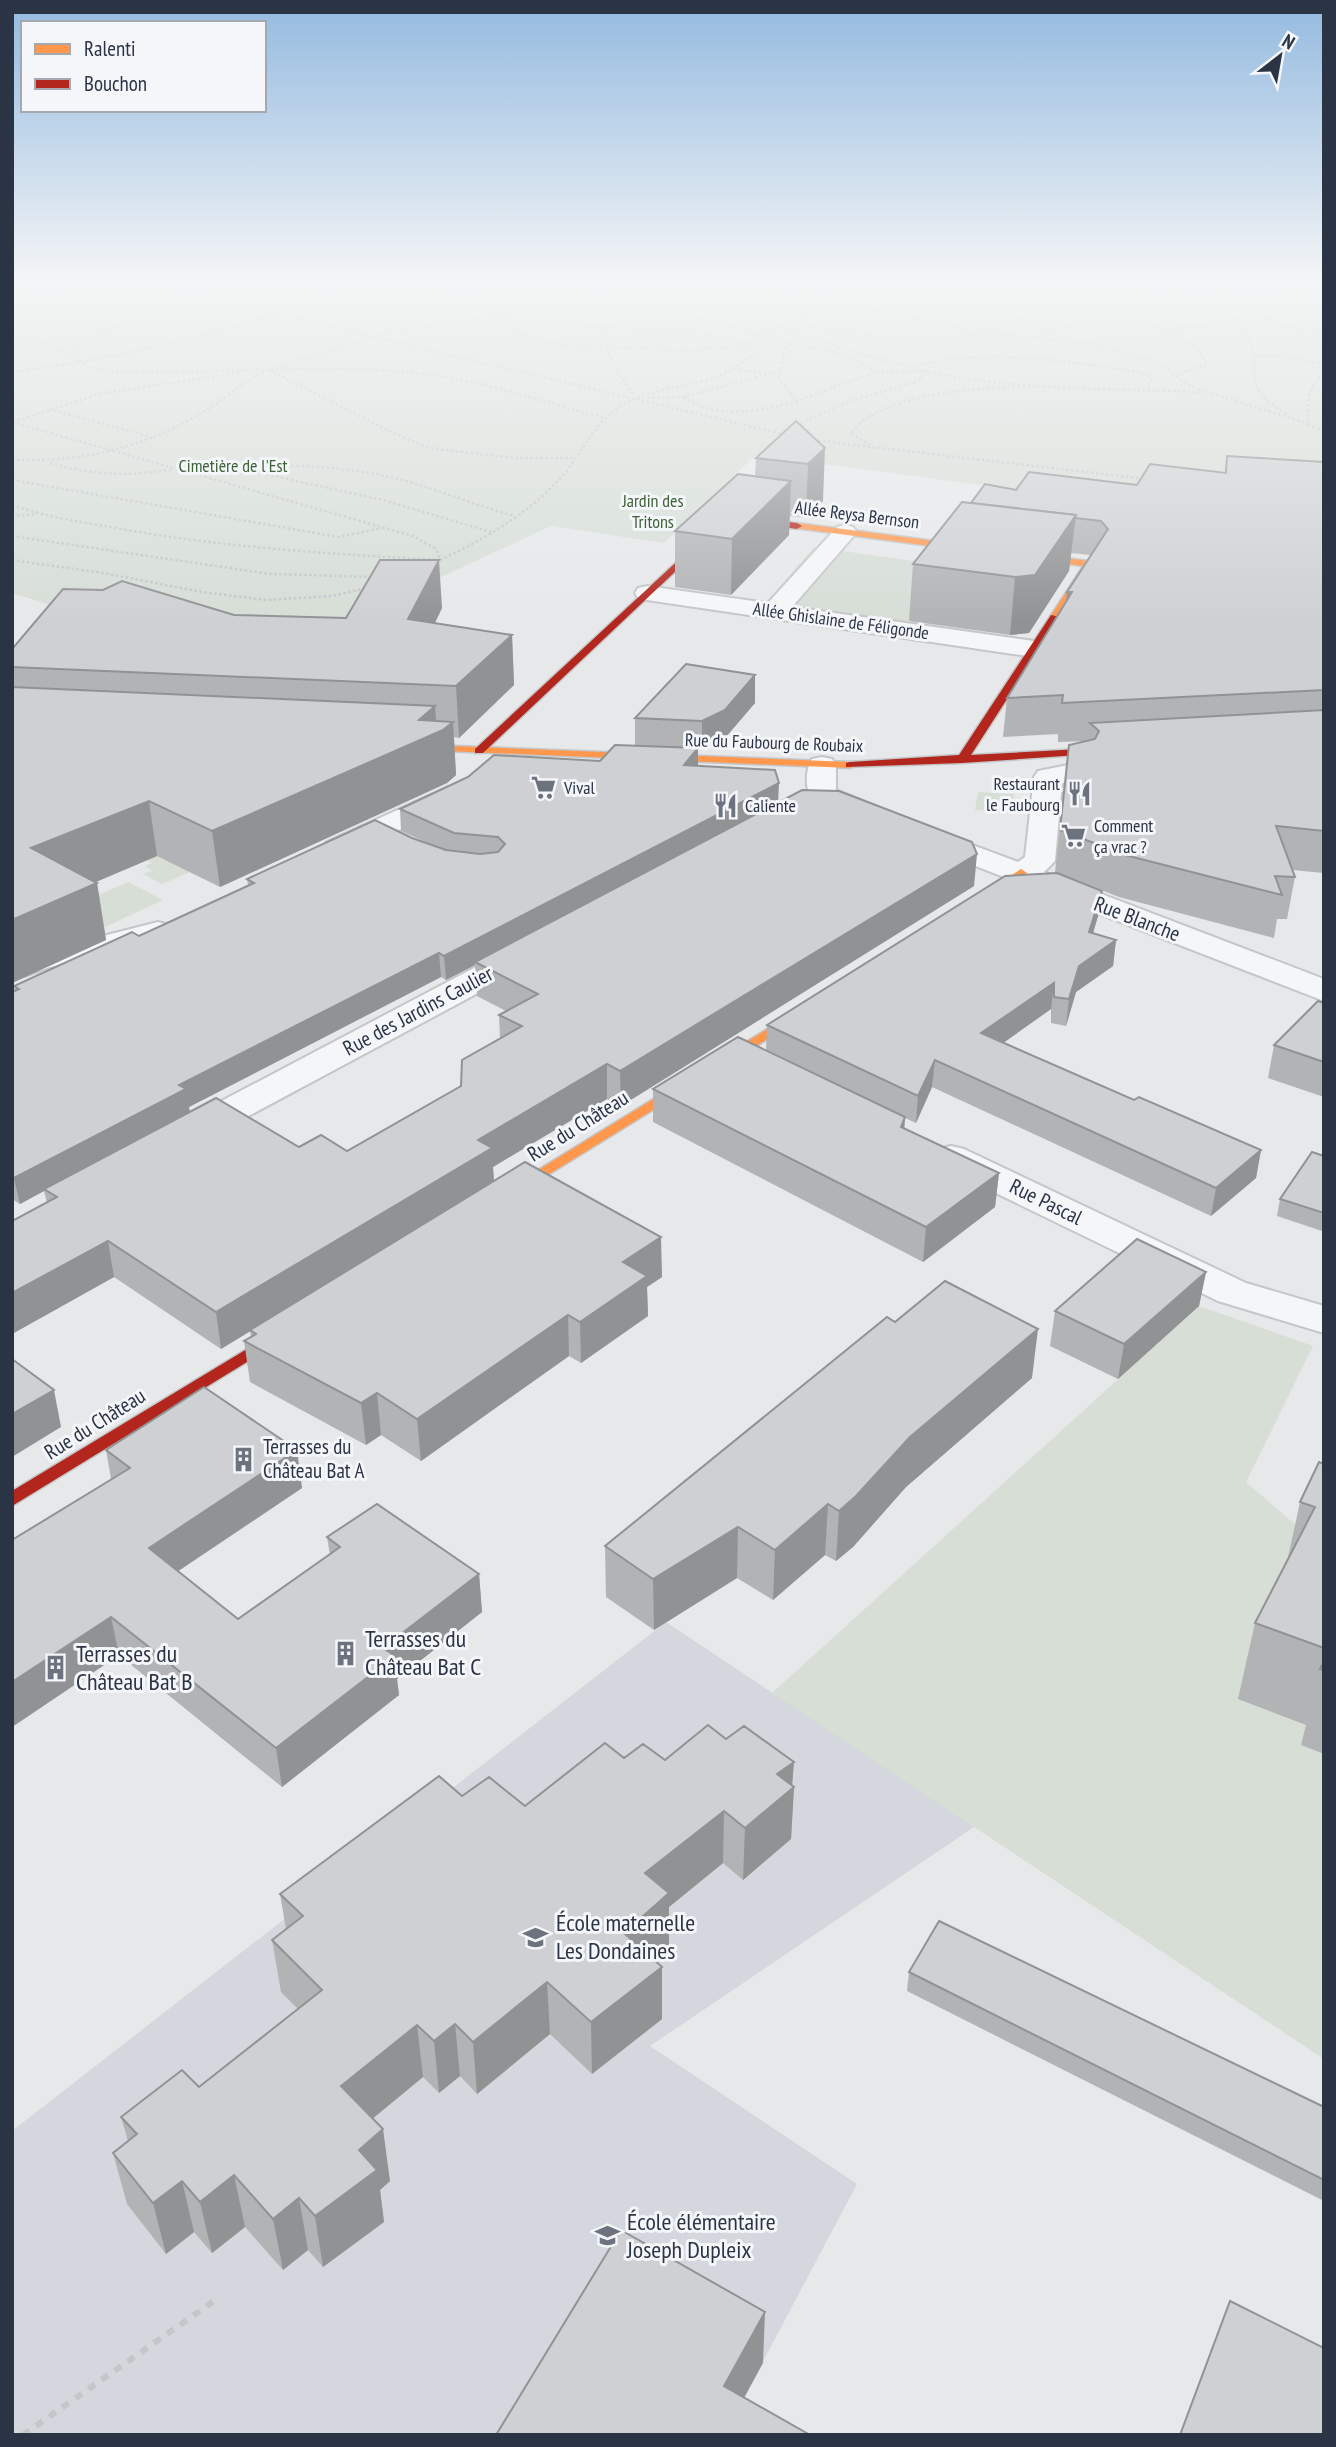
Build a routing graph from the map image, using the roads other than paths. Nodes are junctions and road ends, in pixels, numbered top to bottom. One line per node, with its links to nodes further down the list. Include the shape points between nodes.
1 (845, 533): 2 (street, Allée Reysa Bernson, via 728,517); 4 (street); 6 (street, Allée Reysa Bernson, via 943,555 1089,564)
2 (647, 593): 4 (street, Allée Ghislaine de Féligonde); 9 (street, Allée Reysa Bernson)
3 (904, 606): 5 (street)
4 (774, 612): 5 (street, Allée Ghislaine de Féligonde)
5 (887, 628): 6 (street, Allée Ghislaine de Féligonde)
6 (1034, 649): 10 (street, Allée Reysa Bernson)
7 (381, 746): 9 (street, Rue du Faubourg de Roubaix)
8 (1139, 749): 10 (street, Rue du Faubourg de Roubaix)
9 (487, 751): 12 (street, Rue du Faubourg de Roubaix); 13 (street, via 482,772 458,791)
10 (962, 760): 12 (street, Rue du Faubourg de Roubaix)
11 (1078, 772): 14 (street, via 1048,777 1040,861)
12 (813, 790): 14 (street, Rue Blanche)
13 (315, 858)
14 (1020, 873): 15 (street); 18 (street, Rue Blanche)
15 (963, 910)
16 (550, 941): 24 (street, Rue des Jardins Caulier)
17 (12, 970): 20 (street, via 170,926)
18 (1324, 991)
19 (827, 996): 21 (street, Rue du Château)
20 (12, 999)
21 (736, 1053): 22 (street); 25 (street, Rue du Château)
22 (773, 1071)
23 (922, 1143): 27 (street, Rue Pascal, via 1232,1292)
24 (159, 1149)
25 (484, 1209)
26 (307, 1318): 28 (street, Rue du Château)
27 (1324, 1320)
28 (12, 1500)

